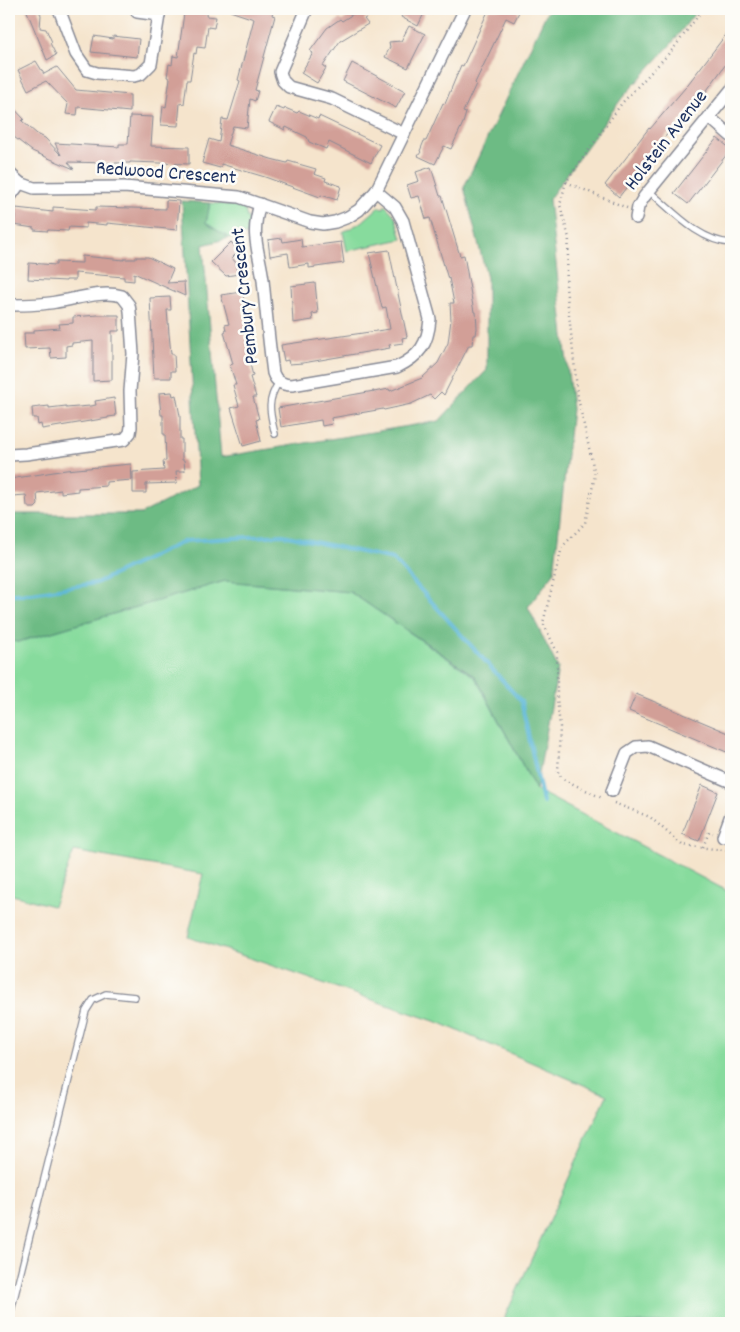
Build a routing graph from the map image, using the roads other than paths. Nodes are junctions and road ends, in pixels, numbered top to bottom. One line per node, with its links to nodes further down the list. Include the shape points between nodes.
1 (59, 9): 5 (street, via 76,54 87,70 134,76 151,64)
2 (307, 9): 8 (street, via 280,72 286,84 332,99)
3 (465, 9): 8 (street, Redwood Crescent)
4 (137, 12): 5 (street)
5 (160, 12)
6 (731, 90): 7 (street, Holstein Avenue)
7 (709, 117): 9 (street); 13 (street, Holstein Avenue)
8 (404, 134): 12 (street, Redwood Crescent)
9 (731, 136)
10 (9, 172): 11 (street, Redwood Crescent)
11 (20, 182): 14 (street); 15 (street, Redwood Crescent, via 34,188 81,186 188,191 239,197)
12 (376, 191): 15 (street, Redwood Crescent, via 359,210 324,224); 19 (street, Pembury Crescent, via 395,207 403,221 430,318 424,345 409,361 397,367 292,385)
13 (648, 191): 16 (street, Holstein Avenue); 17 (lane, via 677,217 708,237)
14 (9, 198)
15 (260, 204): 19 (street, Pembury Crescent, via 256,244 262,269 273,374)
16 (637, 215)
17 (731, 243)
18 (9, 305): 21 (street, via 55,303 112,294 122,296 129,305 133,354 131,427 124,440)
19 (280, 382): 20 (lane, Pembury Crescent, via 269,404)
20 (275, 434)
21 (9, 455)
22 (731, 782): 23 (street, via 648,746 636,747 627,753)
23 (612, 791)
24 (731, 815): 25 (street)
25 (722, 836)
26 (135, 997): 27 (lane, via 106,994 93,1000 86,1011)
27 (9, 1319)

